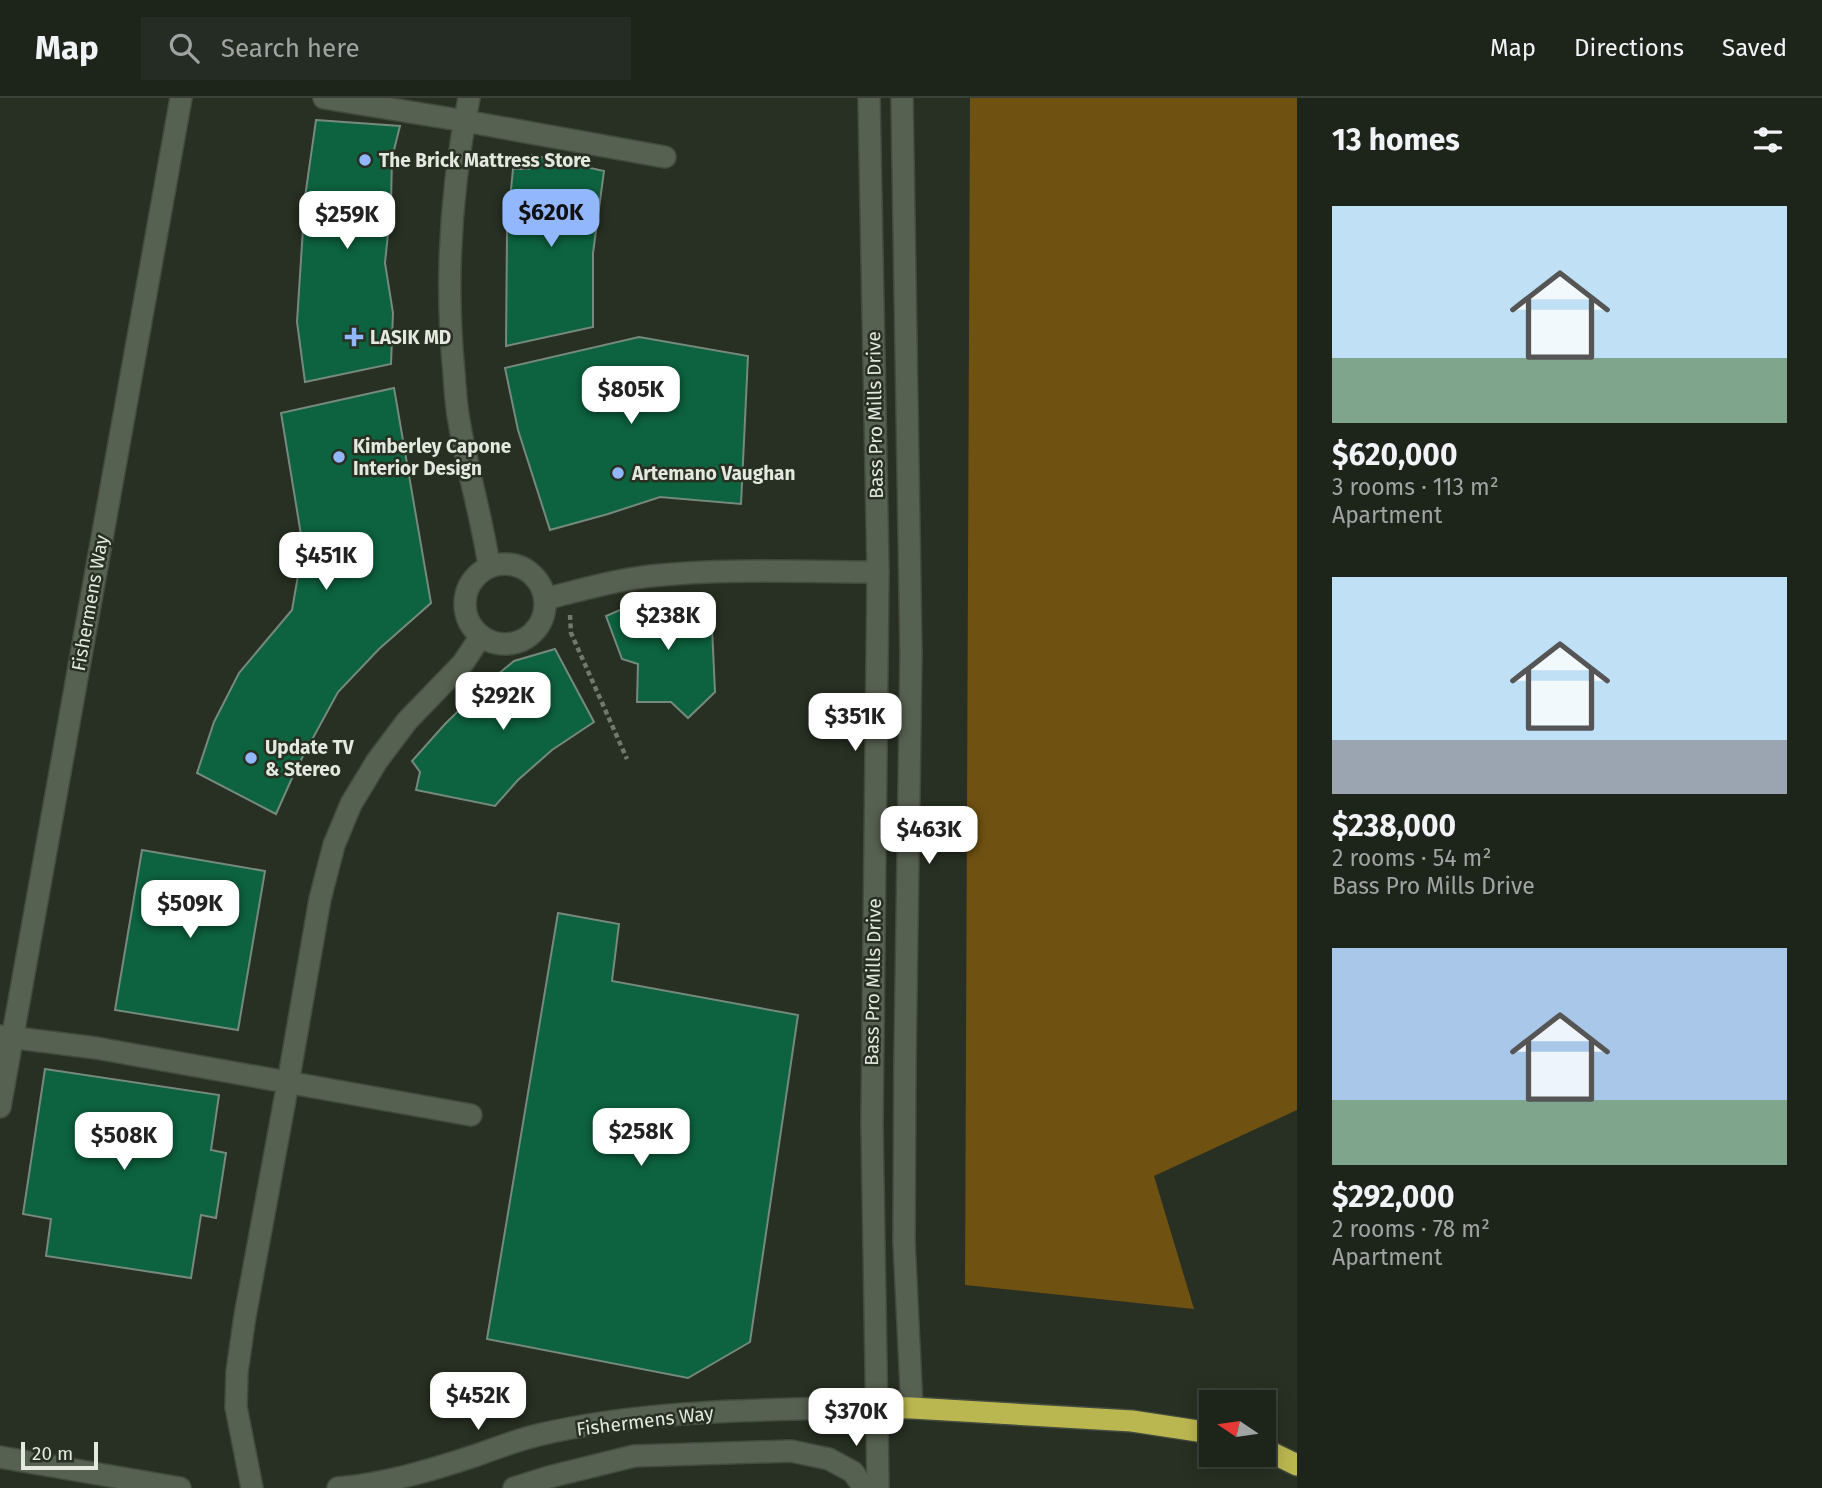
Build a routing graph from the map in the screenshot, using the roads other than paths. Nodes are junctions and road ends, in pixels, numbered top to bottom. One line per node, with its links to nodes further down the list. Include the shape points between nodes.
1 (181, 98): 12 (street, Fishermens Way)
2 (324, 98): 6 (street)
3 (469, 98): 6 (street)
4 (869, 98): 9 (street, Bass Pro Mills Drive)
5 (902, 98): 17 (street, Bass Pro Mills Drive, via 911,654 904,1241)
6 (465, 121): 7 (street); 8 (street, via 451,244 450,332 458,419)
7 (665, 157)
8 (489, 566): 10 (street, via 503,563 529,571); 11 (street, via 469,586 465,599 466,613)
9 (878, 572): 10 (street, via 741,570 650,576); 16 (street, Bass Pro Mills Drive, via 872,1124)
10 (545, 599): 11 (street, via 541,622 521,641 508,644)
11 (481, 636): 13 (street, via 463,663 407,721 351,804 320,899)
12 (6, 1037): 13 (street, via 96,1048); 14 (street, Fishermens Way)
13 (288, 1083): 15 (street); 23 (street, via 237,1372 236,1407)
14 (0, 1107)
15 (471, 1115)
16 (876, 1407): 17 (highway); 24 (street, Fishermens Way, via 625,1419 536,1435 439,1467); 27 (street, Bass Pro Mills Drive)
17 (912, 1408): 18 (highway, via 1132,1420)
18 (1199, 1431)
19 (1276, 1454): 21 (highway)
20 (0, 1457): 22 (street)
21 (1297, 1465)
22 (180, 1488)
23 (253, 1488)
24 (338, 1488)
25 (514, 1488): 26 (street, Fishermens Way, via 634,1456 791,1451 829,1459 853,1472)
26 (864, 1488)
27 (878, 1488)

